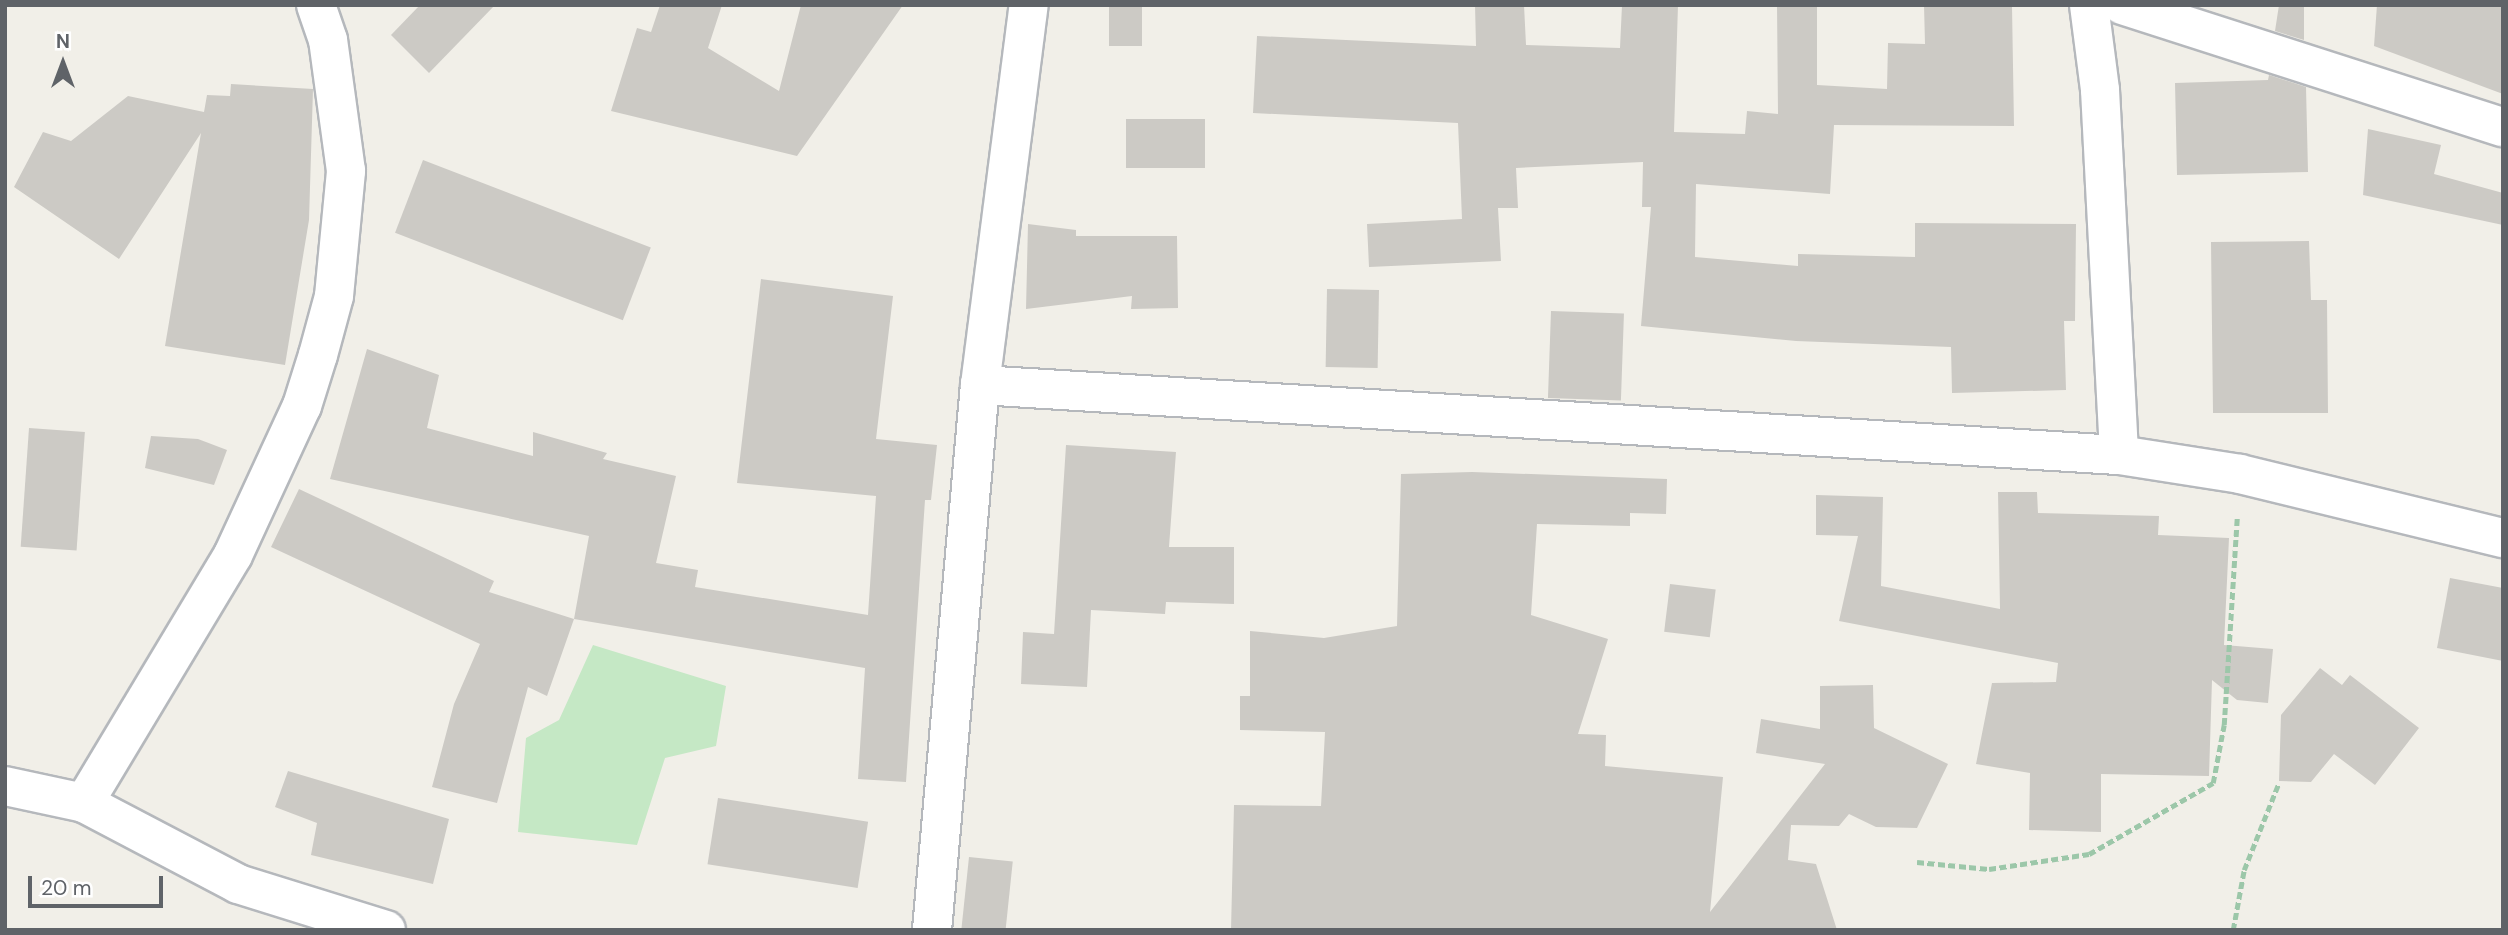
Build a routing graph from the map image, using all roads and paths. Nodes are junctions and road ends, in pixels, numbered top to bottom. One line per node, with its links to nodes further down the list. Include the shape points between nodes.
1 (316, 5): 12 (street, via 328,40 346,172 334,296 318,355 302,406 233,555)
2 (1029, 5): 6 (street)
3 (2089, 5): 7 (street, via 2100,90)
4 (2122, 5): 5 (street)
5 (2503, 127)
6 (980, 385): 7 (street); 15 (street)
7 (2119, 455): 8 (street)
8 (2240, 474): 9 (street); 13 (path, via 2224,725 2213,783 2089,854 1989,869)
9 (2503, 538)
10 (2278, 785): 16 (path, via 2244,870)
11 (5, 786): 12 (street)
12 (84, 803): 14 (street, via 238,884)
13 (1917, 862)
14 (386, 930)
15 (932, 930)
16 (2233, 930)

